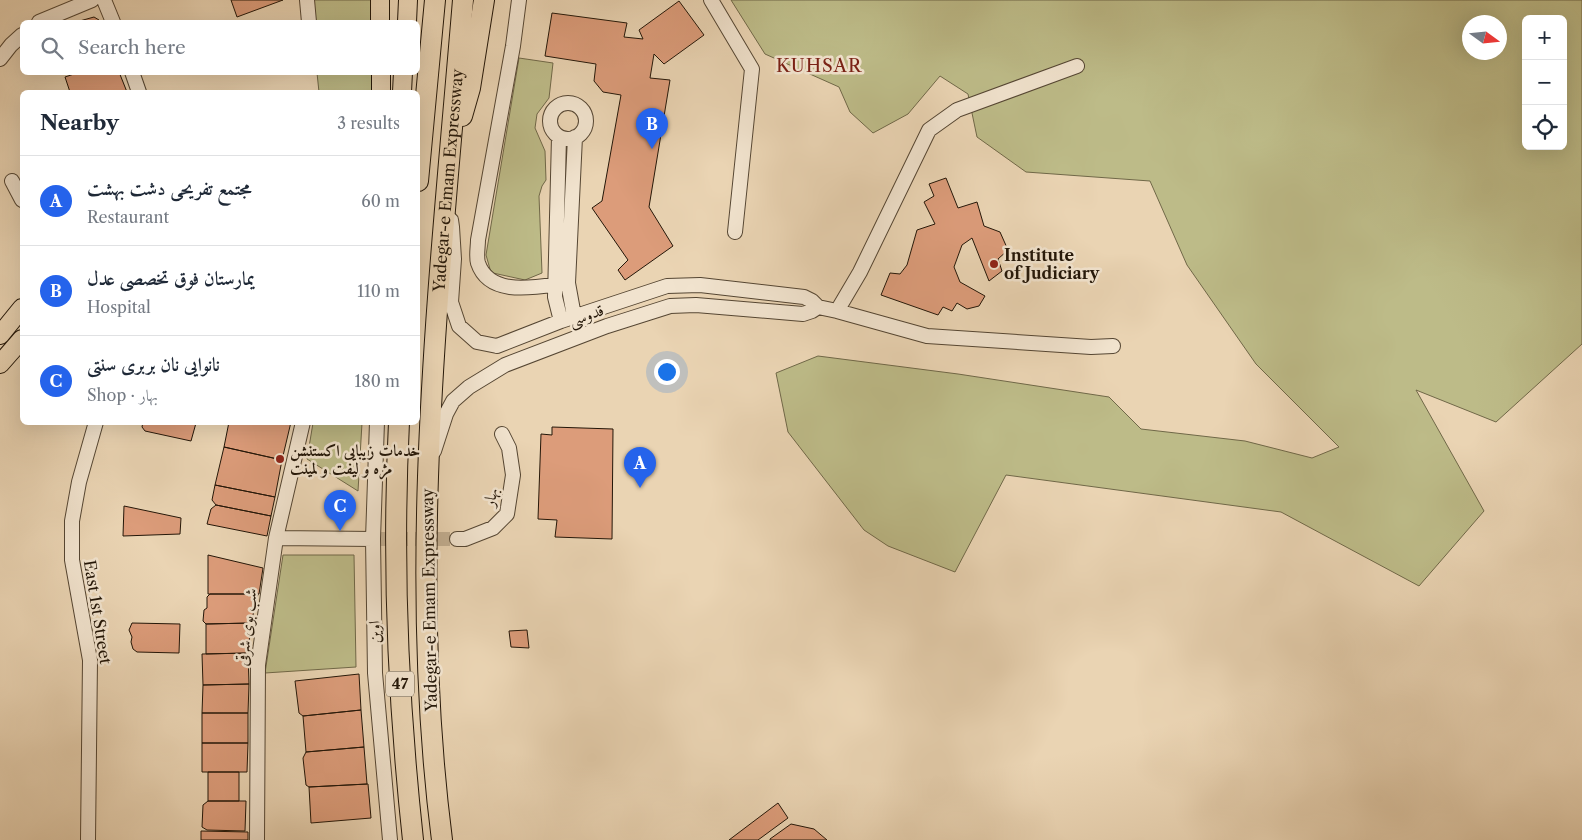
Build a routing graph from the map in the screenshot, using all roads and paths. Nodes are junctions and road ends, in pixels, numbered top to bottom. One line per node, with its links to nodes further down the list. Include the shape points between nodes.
1 (92, 0): 11 (street)
2 (104, 0): 12 (street)
3 (307, 0): 13 (street)
4 (380, 0): 14 (main road)
5 (408, 0): 15 (main road)
6 (434, 0): 28 (highway, Yadegar-e Emam Expressway)
7 (463, 0): 27 (highway, Yadegar-e Emam Expressway / 47)
8 (484, 0): 27 (highway, via 470,88)
9 (519, 0): 33 (street, via 477,261 491,282 530,289)
10 (711, 0): 32 (street, via 752,69)
11 (44, 20)
12 (112, 20)
13 (309, 20)
14 (380, 20)
15 (407, 20)
16 (20, 37): 17 (street)
17 (0, 59)
18 (1077, 66): 36 (street, via 957,110 929,130 860,272)
19 (133, 75): 22 (street)
20 (380, 75): 23 (main road)
21 (403, 75): 24 (main road)
22 (138, 90)
23 (381, 90)
24 (402, 90)
25 (559, 137): 26 (street); 26 (street, via 551,128 550,117 556,107 567,103 579,107 585,117 584,129); 33 (street)
26 (576, 137): 33 (street)
27 (450, 154): 31 (highway, Yadegar-e Emam Expressway / 47)
28 (420, 158)
29 (12, 181): 30 (street)
30 (20, 196)
31 (446, 201): 40 (street, via 454,251 451,302 459,326 477,342); 49 (highway, Yadegar-e Emam Expressway / 47)
32 (735, 232)
33 (561, 284): 37 (street)
34 (818, 308): 36 (street); 37 (street, via 804,297 700,285 667,286); 43 (street, قدوسی, via 803,314 696,305 670,306 606,326)
35 (20, 310): 38 (main road)
36 (837, 311): 41 (street, via 927,336)
37 (568, 318): 40 (street)
38 (0, 335)
39 (20, 340): 42 (main road)
40 (497, 346): 43 (street)
41 (1113, 346)
42 (0, 364)
43 (505, 365): 49 (street, قدوسی, via 453,401)
44 (95, 425): 53 (street, East 1st Street, via 72,521 72,560 90,660)
45 (302, 425): 50 (street, شب بوی شرقی)
46 (377, 425): 51 (street, اوین)
47 (400, 425): 56 (highway, Yadegar-e Emam Expressway / 47, via 396,527 399,666)
48 (502, 434): 52 (street, بهار, via 509,448 513,476 507,514 493,528 466,539)
49 (427, 472): 57 (highway, Yadegar-e Emam Expressway / 47, via 428,665)
50 (276, 538): 51 (street); 54 (street, شب بوی شرقی, via 258,665)
51 (373, 539): 55 (street, اوین, via 375,673)
52 (457, 539)
53 (88, 840)
54 (257, 840)
55 (390, 840)
56 (412, 840)
57 (443, 840)

